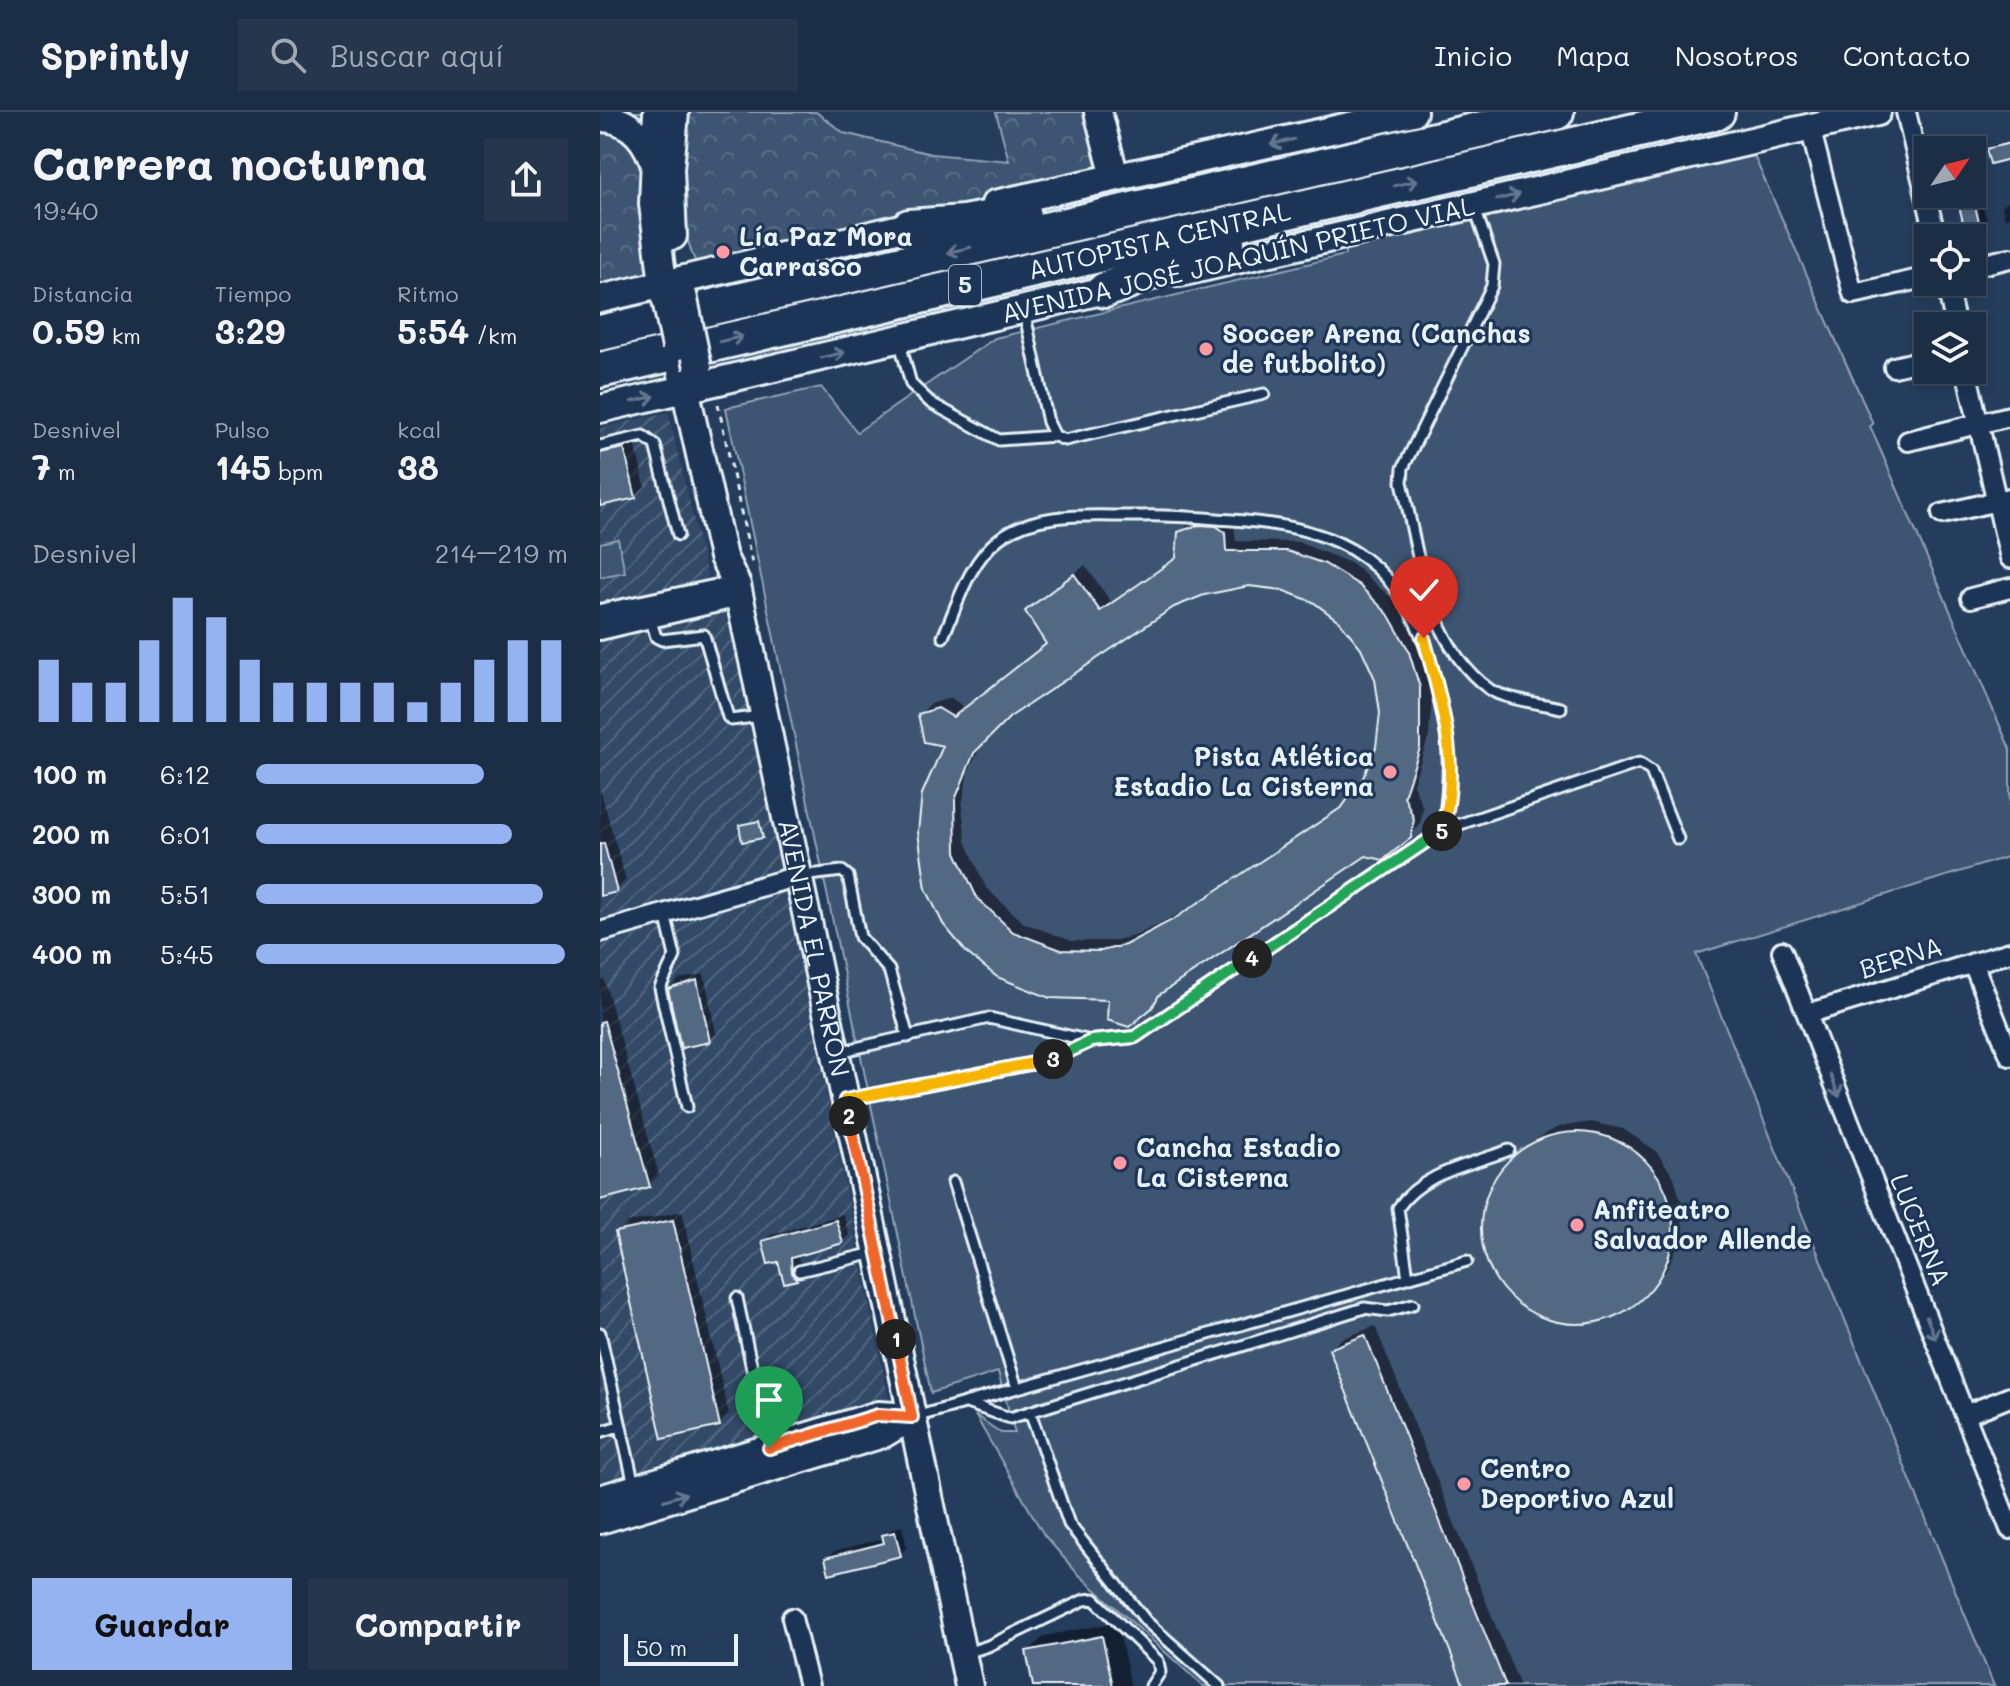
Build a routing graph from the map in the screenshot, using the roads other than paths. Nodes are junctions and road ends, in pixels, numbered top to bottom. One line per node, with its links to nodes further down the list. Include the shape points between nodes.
1 (657, 112): 11 (main road, AVENIDA EL PARRÓN)
2 (675, 112): 21 (main road, AVENIDA EL PARRÓN)
3 (1098, 112): 12 (main road)
4 (1413, 112): 12 (main road, one-way to 12)
5 (1556, 112): 13 (highway, AUTOPISTA CENTRAL / 5)
6 (1717, 112): 14 (highway, AUTOPISTA CENTRAL / 5, one-way to 6)
7 (1877, 112): 10 (main road, AVENIDA JOSÉ JOAQUÍN PRIETO VIAL)
8 (1906, 112): 16 (street)
9 (600, 118): 11 (main road, via 618,120 633,130)
10 (1810, 127): 15 (main road, AVENIDA JOSÉ JOAQUÍN PRIETO VIAL, one-way to 10); 20 (street, via 1853,294)
11 (652, 158): 21 (main road, AVENIDA EL PARRÓN, via 653,215)
12 (1115, 177): 17 (main road)
13 (1253, 182): 17 (highway, via 1105,194 984,221); 25 (highway, AUTOPISTA CENTRAL / 5, one-way to 25)
14 (1330, 200): 22 (highway); 29 (highway, AUTOPISTA CENTRAL / 5, one-way to 14)
15 (1474, 205): 22 (main road, AVENIDA JOSÉ JOAQUÍN PRIETO VIAL); 50 (lane, via 1494,264 1492,286 1403,468 1402,482 1437,623 1460,657 1491,691)
16 (1933, 224)
17 (909, 227): 21 (main road)
18 (2010, 258): 19 (street)
19 (1986, 264)
20 (1914, 280)
21 (673, 290): 23 (main road); 30 (main road, AVENIDA EL PARRÓN, bridge)
22 (1105, 290): 24 (main road, AVENIDA JOSÉ JOAQUÍN PRIETO VIAL)
23 (600, 299)
24 (1023, 310): 26 (main road, AVENIDA JOSÉ JOAQUÍN PRIETO VIAL); 36 (lane)
25 (600, 333)
26 (899, 339): 30 (main road, AVENIDA JOSÉ JOAQUÍN PRIETO VIAL, one-way to 26); 36 (lane, via 911,384 931,403 999,440)
27 (1914, 362): 28 (street)
28 (1894, 367)
29 (600, 370)
30 (692, 378): 33 (main road, AVENIDA JOSÉ JOAQUÍN PRIETO VIAL, one-way to 30); 44 (main road, AVENIDA EL PARRÓN, via 723,557)
31 (1969, 384): 35 (street)
32 (1264, 394): 36 (lane, via 1065,440)
33 (600, 409)
34 (2010, 416): 35 (street)
35 (1979, 423): 37 (street); 39 (street)
36 (1055, 436)
37 (1908, 441)
38 (600, 446): 41 (lane, via 643,436 655,445)
39 (2004, 500): 40 (street); 42 (street)
40 (1942, 514)
41 (678, 535)
42 (2010, 558)
43 (2010, 588): 45 (street)
44 (738, 591): 46 (street); 47 (street); 51 (main road, AVENIDA EL PARRÓN)
45 (1971, 598)
46 (600, 614)
47 (650, 617): 48 (street); 51 (lane, via 662,640 699,634 708,640 731,720)
48 (600, 630)
49 (943, 637): 52 (lane, via 979,559 1009,532 1041,519 1165,515 1271,522 1321,533 1353,549 1381,572 1403,597 1424,638 1448,727 1451,775)
50 (1561, 708)
51 (764, 716): 54 (main road, AVENIDA EL PARRÓN)
52 (1443, 830): 53 (lane, via 1639,763 1651,771); 62 (lane, via 1135,1037)
53 (1678, 839)
54 (798, 876): 55 (street); 61 (lane, via 842,871 848,876 860,937 889,970); 63 (main road, AVENIDA EL PARRÓN)
55 (665, 914): 56 (street); 66 (lane, via 675,956 660,988)
56 (600, 932)
57 (1782, 951): 60 (street, LUCERNA)
58 (2010, 952): 59 (street, BERNA)
59 (1973, 963): 60 (street, BERNA); 64 (street)
60 (1807, 1014): 80 (street, LUCERNA, one-way to 80)
61 (908, 1037): 62 (lane, via 989,1018); 63 (lane)
62 (1091, 1041): 65 (lane, via 1048,1061)
63 (835, 1052): 65 (main road, AVENIDA EL PARRÓN)
64 (2010, 1056)
65 (845, 1100): 69 (main road, AVENIDA EL PARRÓN)
66 (687, 1107)
67 (1509, 1150): 72 (lane, via 1422,1182 1409,1192 1398,1208)
68 (953, 1182): 76 (lane)
69 (878, 1253): 71 (lane); 81 (main road, AVENIDA EL PARRÓN)
70 (1467, 1261): 72 (lane)
71 (799, 1271)
72 (1408, 1278): 76 (lane)
73 (737, 1298): 84 (lane)
74 (1413, 1304): 79 (lane, via 1388,1311 1364,1308)
75 (600, 1333): 82 (lane)
76 (1017, 1388): 78 (lane)
77 (2010, 1397): 80 (street)
78 (969, 1404): 79 (lane, via 1010,1418); 81 (lane)
79 (1030, 1412): 94 (lane, via 1069,1524 1146,1621)
80 (1965, 1415): 88 (street, LUCERNA)
81 (912, 1417): 84 (main road, via 878,1415); 87 (main road, one-way to 81, via 883,1434); 90 (main road, AVENIDA EL PARRÓN)
82 (619, 1426): 83 (lane); 85 (lane)
83 (600, 1432)
84 (769, 1448): 85 (main road)
85 (635, 1488): 86 (main road)
86 (600, 1499)
87 (600, 1520)
88 (2010, 1529)
89 (792, 1618): 91 (street)
90 (962, 1654): 92 (main road, AVENIDA EL PARRÓN); 93 (lane, via 1094,1599 1158,1661 1160,1672)
91 (809, 1686)
92 (969, 1686)
93 (1151, 1686)
94 (1219, 1686)

